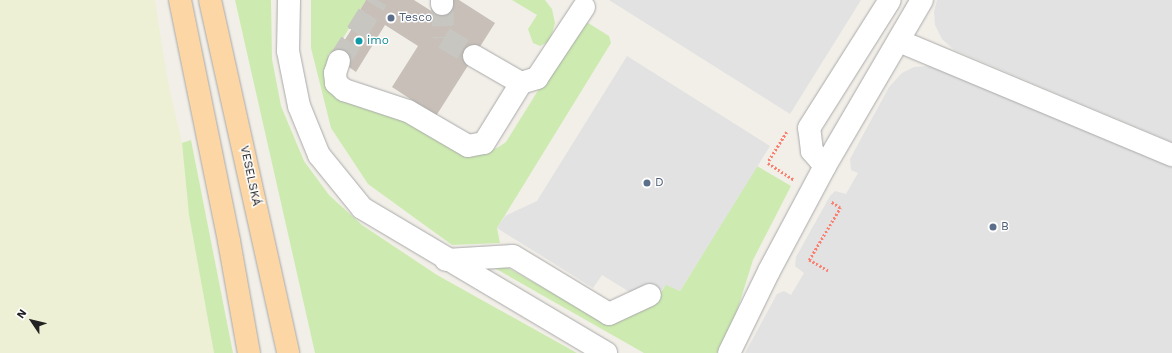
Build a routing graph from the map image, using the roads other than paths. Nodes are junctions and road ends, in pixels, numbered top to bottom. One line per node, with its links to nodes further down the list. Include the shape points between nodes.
1 (180, 0): 15 (main road, via 230,241)
2 (210, 0): 16 (main road, VESELSKÁ)
3 (289, 0): 13 (lane, via 288,51 299,106 319,155 362,208)
4 (890, 0): 12 (lane, via 809,128 812,150)
5 (922, 0): 7 (lane)
6 (584, 7): 10 (lane, via 537,78)
7 (899, 41): 11 (lane); 12 (lane)
8 (474, 56): 10 (lane)
9 (339, 61): 10 (lane, via 334,73 336,83 344,90 408,111 468,146 484,144)
10 (521, 83)
11 (1172, 155)
12 (825, 166): 18 (lane)
13 (446, 260): 14 (lane, via 514,256 609,314); 17 (lane)
14 (650, 294)
15 (249, 353)
16 (288, 353)
17 (606, 353)
18 (729, 353)

